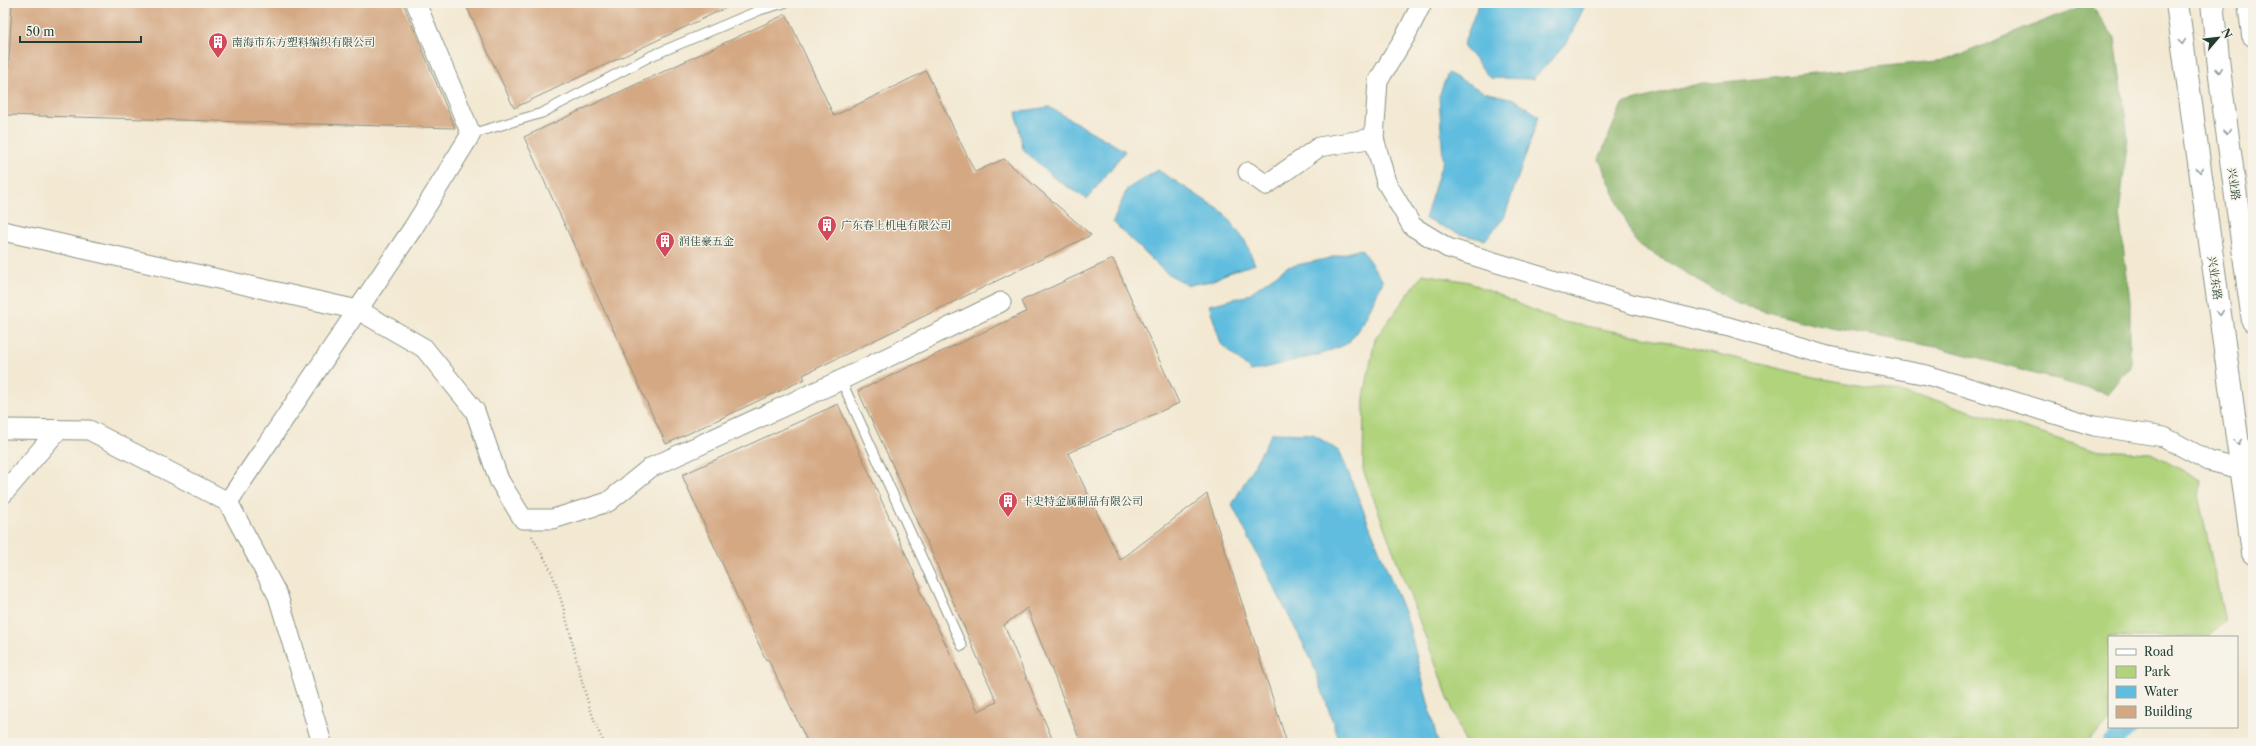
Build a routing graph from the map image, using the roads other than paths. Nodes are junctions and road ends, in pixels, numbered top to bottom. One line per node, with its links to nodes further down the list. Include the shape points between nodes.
1 (416, 3): 8 (street)
2 (784, 3): 8 (lane, via 760,10 651,56 542,112)
3 (1422, 3): 9 (street, via 1378,81)
4 (2177, 3): 18 (main road, 兴业东路, one-way to 18)
5 (2212, 3): 14 (main road, 兴业路, one-way to 14)
6 (2249, 3): 7 (main road)
7 (2253, 35)
8 (471, 134): 13 (street)
9 (1374, 138): 10 (street, via 1319,147 1266,185); 18 (street, via 1386,182 1412,226 1448,248 1636,305 1729,327 1828,356 1927,375 2094,426 2164,437 2209,461)
10 (1248, 172)
11 (3, 231): 13 (street)
12 (1001, 302): 15 (street)
13 (358, 310): 15 (street, via 424,348 475,411 499,480 523,519 553,519 608,502 650,468); 20 (street)
14 (2253, 321)
15 (841, 380): 22 (lane)
16 (3, 429): 17 (street)
17 (58, 430): 19 (street); 20 (street, via 89,430)
18 (2241, 469): 21 (main road, 兴业东路)
19 (3, 494)
20 (228, 502): 23 (street, via 278,596)
21 (2253, 553)
22 (962, 646)
23 (322, 743)

